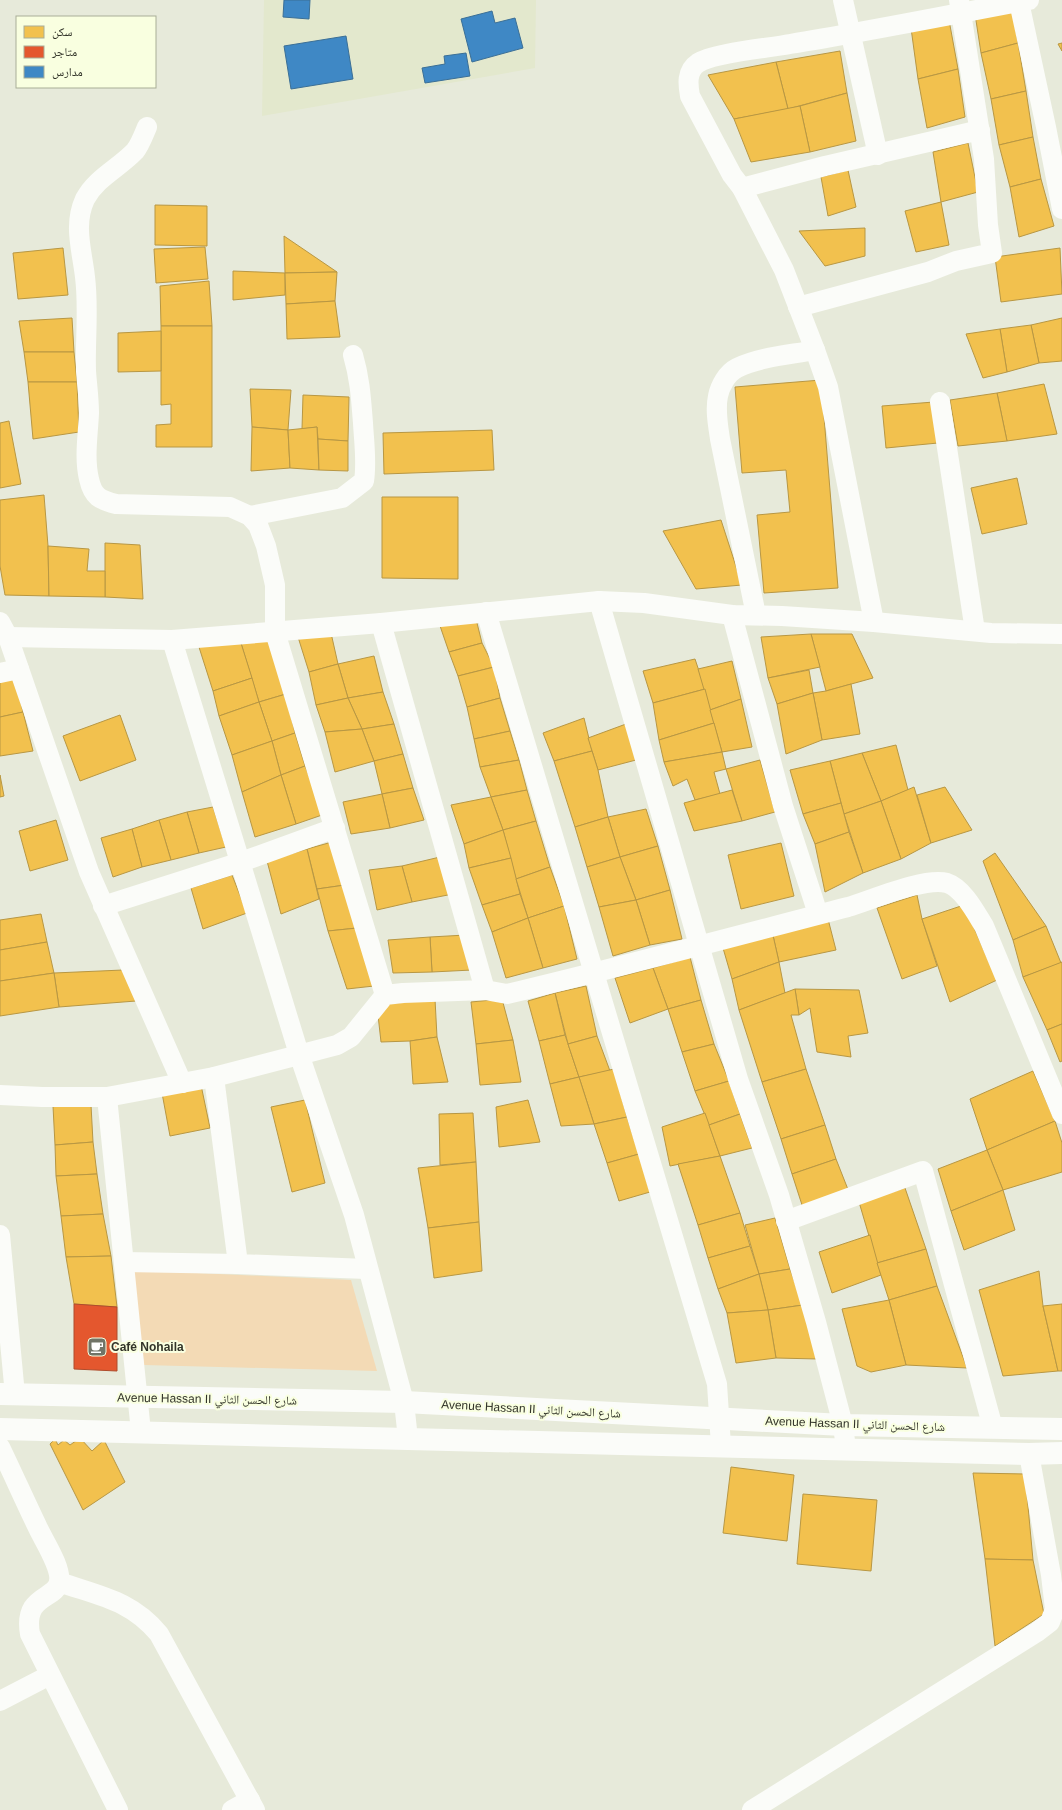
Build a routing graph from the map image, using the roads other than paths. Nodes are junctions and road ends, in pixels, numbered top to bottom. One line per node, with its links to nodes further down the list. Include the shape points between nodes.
1 (843, 0): 4 (street)
2 (1024, 1): 3 (street); 9 (street)
3 (960, 6): 4 (street); 6 (street)
4 (850, 34): 7 (street); 8 (street, via 709,58 697,63 690,72 690,96 732,175)
5 (147, 127): 14 (street, via 136,150 102,178 85,199 79,218 87,304 89,480 94,493 101,500 116,504 230,507)
6 (980, 130): 7 (street); 10 (street, via 992,253)
7 (878, 155): 8 (street)
8 (742, 188): 10 (street, via 784,270)
9 (1062, 209)
10 (798, 307): 11 (street)
11 (815, 350): 18 (street, via 764,360 735,369 723,382 718,396 720,439); 19 (street, via 828,387)
12 (353, 355): 14 (street, via 360,378 362,400 366,468 364,481 342,498)
13 (940, 402): 22 (street)
14 (250, 516): 23 (street, via 258,525 266,546 276,585)
15 (599, 601): 16 (street); 17 (street, via 644,603); 31 (street)
16 (486, 612): 20 (street); 32 (street)
17 (732, 615): 18 (street); 30 (street, via 783,806)
18 (756, 615): 19 (street)
19 (874, 622): 22 (street)
20 (381, 623): 23 (street); 33 (street)
21 (4, 630): 25 (street); 26 (street)
22 (975, 631): 24 (street)
23 (275, 632): 25 (street); 27 (street)
24 (1062, 634)
25 (172, 640): 28 (street)
26 (10, 671): 29 (street)
27 (335, 828): 28 (street); 34 (street)
28 (241, 862): 29 (street); 35 (street)
29 (103, 906): 37 (street)
30 (818, 914): 31 (street); 40 (street, via 934,882 948,883 958,890 984,926)
31 (699, 945): 32 (street); 41 (street, via 738,1079)
32 (593, 974): 33 (street, via 507,994); 49 (street, via 718,1384)
33 (485, 990): 34 (street)
34 (385, 995): 35 (street, via 348,1040)
35 (299, 1054): 36 (street); 45 (street, via 354,1215)
36 (214, 1077): 37 (street); 44 (street)
37 (182, 1083): 39 (street)
38 (0, 1095): 39 (street)
39 (106, 1097): 43 (street)
40 (1062, 1114)
41 (786, 1221): 50 (street); 51 (street, via 923,1171)
42 (0, 1235): 46 (street)
43 (124, 1262): 44 (street); 47 (street)
44 (238, 1264): 45 (street)
45 (367, 1269): 48 (street)
46 (8, 1395): 47 (main road, Avenue Hassan II شارع الحسن الثاني)
47 (137, 1398): 48 (main road, Avenue Hassan II شارع الحسن الثاني); 54 (street)
48 (404, 1402): 49 (main road, Avenue Hassan II شارع الحسن الثاني); 55 (street)
49 (720, 1419): 50 (main road, Avenue Hassan II شارع الحسن الثاني); 56 (street)
50 (844, 1425): 51 (main road, Avenue Hassan II شارع الحسن الثاني); 58 (street)
51 (993, 1428): 53 (main road, Avenue Hassan II شارع الحسن الثاني)
52 (0, 1429): 54 (main road, Avenue Hassan II شارع الحسن الثاني)
53 (1062, 1429)
54 (141, 1432): 55 (main road, Avenue Hassan II شارع الحسن الثاني)
55 (408, 1439): 56 (main road, Avenue Hassan II شارع الحسن الثاني)
56 (721, 1446): 58 (main road, Avenue Hassan II شارع الحسن الثاني)
57 (0, 1447): 61 (street, via 50,1550 57,1567)
58 (846, 1449): 60 (main road, Avenue Hassan II شارع الحسن الثاني)
59 (1062, 1453): 60 (main road, Avenue Hassan II شارع الحسن الثاني)
60 (1029, 1454): 67 (street, via 1051,1575 1055,1609 1050,1622)
61 (59, 1582): 62 (street, via 56,1589 38,1601 29,1620 30,1634); 64 (street, via 120,1602 149,1622 159,1634)
62 (50, 1675): 63 (street); 65 (street)
63 (0, 1702)
64 (253, 1805): 66 (street)
65 (118, 1810)
66 (232, 1810)
67 (752, 1810)

